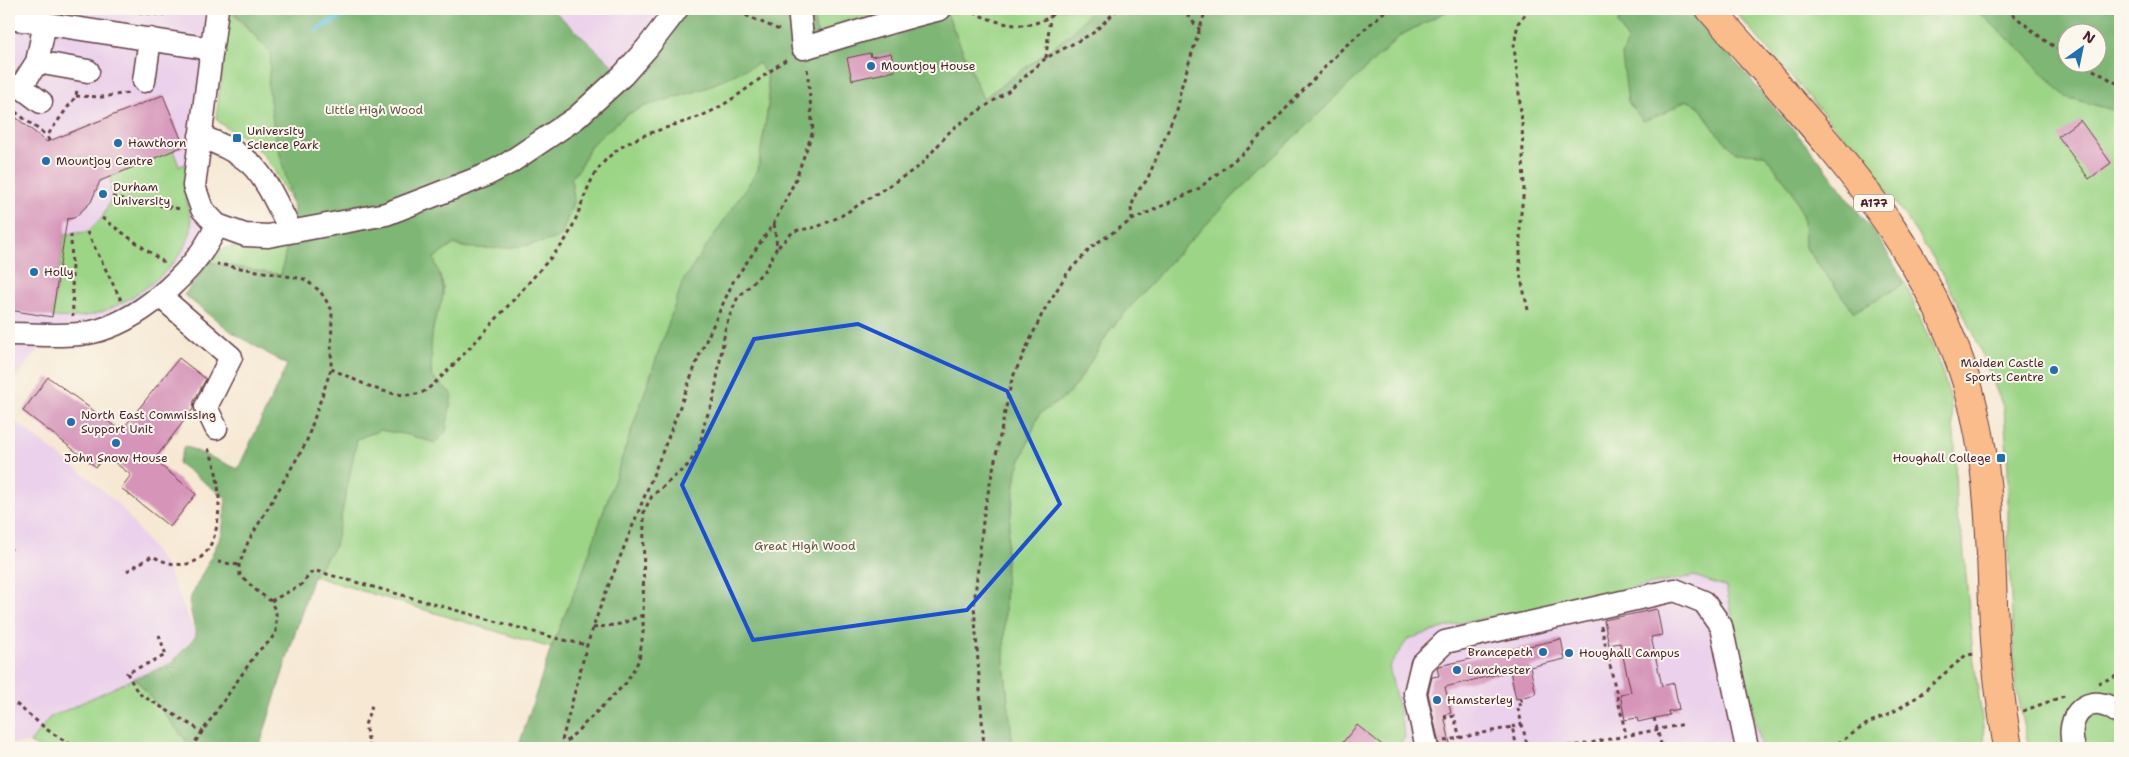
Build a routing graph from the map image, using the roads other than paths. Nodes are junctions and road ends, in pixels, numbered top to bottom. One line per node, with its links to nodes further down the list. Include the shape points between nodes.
1 (217, 9): 9 (lane)
2 (676, 9): 17 (lane, via 647,48 576,118 509,163 386,214)
3 (799, 9): 4 (lane, via 802,43 851,35 881,23)
4 (940, 9)
5 (1710, 9): 24 (main road, A177, via 1873,201 1922,274 1947,325 1967,383 1987,481 1996,653)
6 (9, 18): 7 (lane)
7 (45, 23): 8 (lane); 10 (lane)
8 (150, 39): 9 (lane); 12 (lane)
9 (212, 49): 15 (lane)
10 (37, 62): 11 (lane); 13 (lane)
11 (84, 70)
12 (144, 81)
13 (15, 82): 14 (lane)
14 (41, 102)
15 (200, 136): 16 (lane, via 194,186 202,209); 17 (lane, via 251,164 267,186)
16 (217, 225): 17 (lane, via 245,235); 18 (lane, via 209,242)
17 (291, 232)
18 (160, 296): 19 (lane, via 100,331); 20 (lane, via 232,357 206,407)
19 (9, 334)
20 (216, 428)
21 (2120, 714): 25 (lane, via 2111,706 2100,704 2090,704 2080,711 2073,721)
22 (1427, 746): 23 (lane, via 1415,693 1422,664 1445,642 1674,590 1704,602 1721,626)
23 (1747, 748)
24 (2008, 748)
25 (2074, 748)

